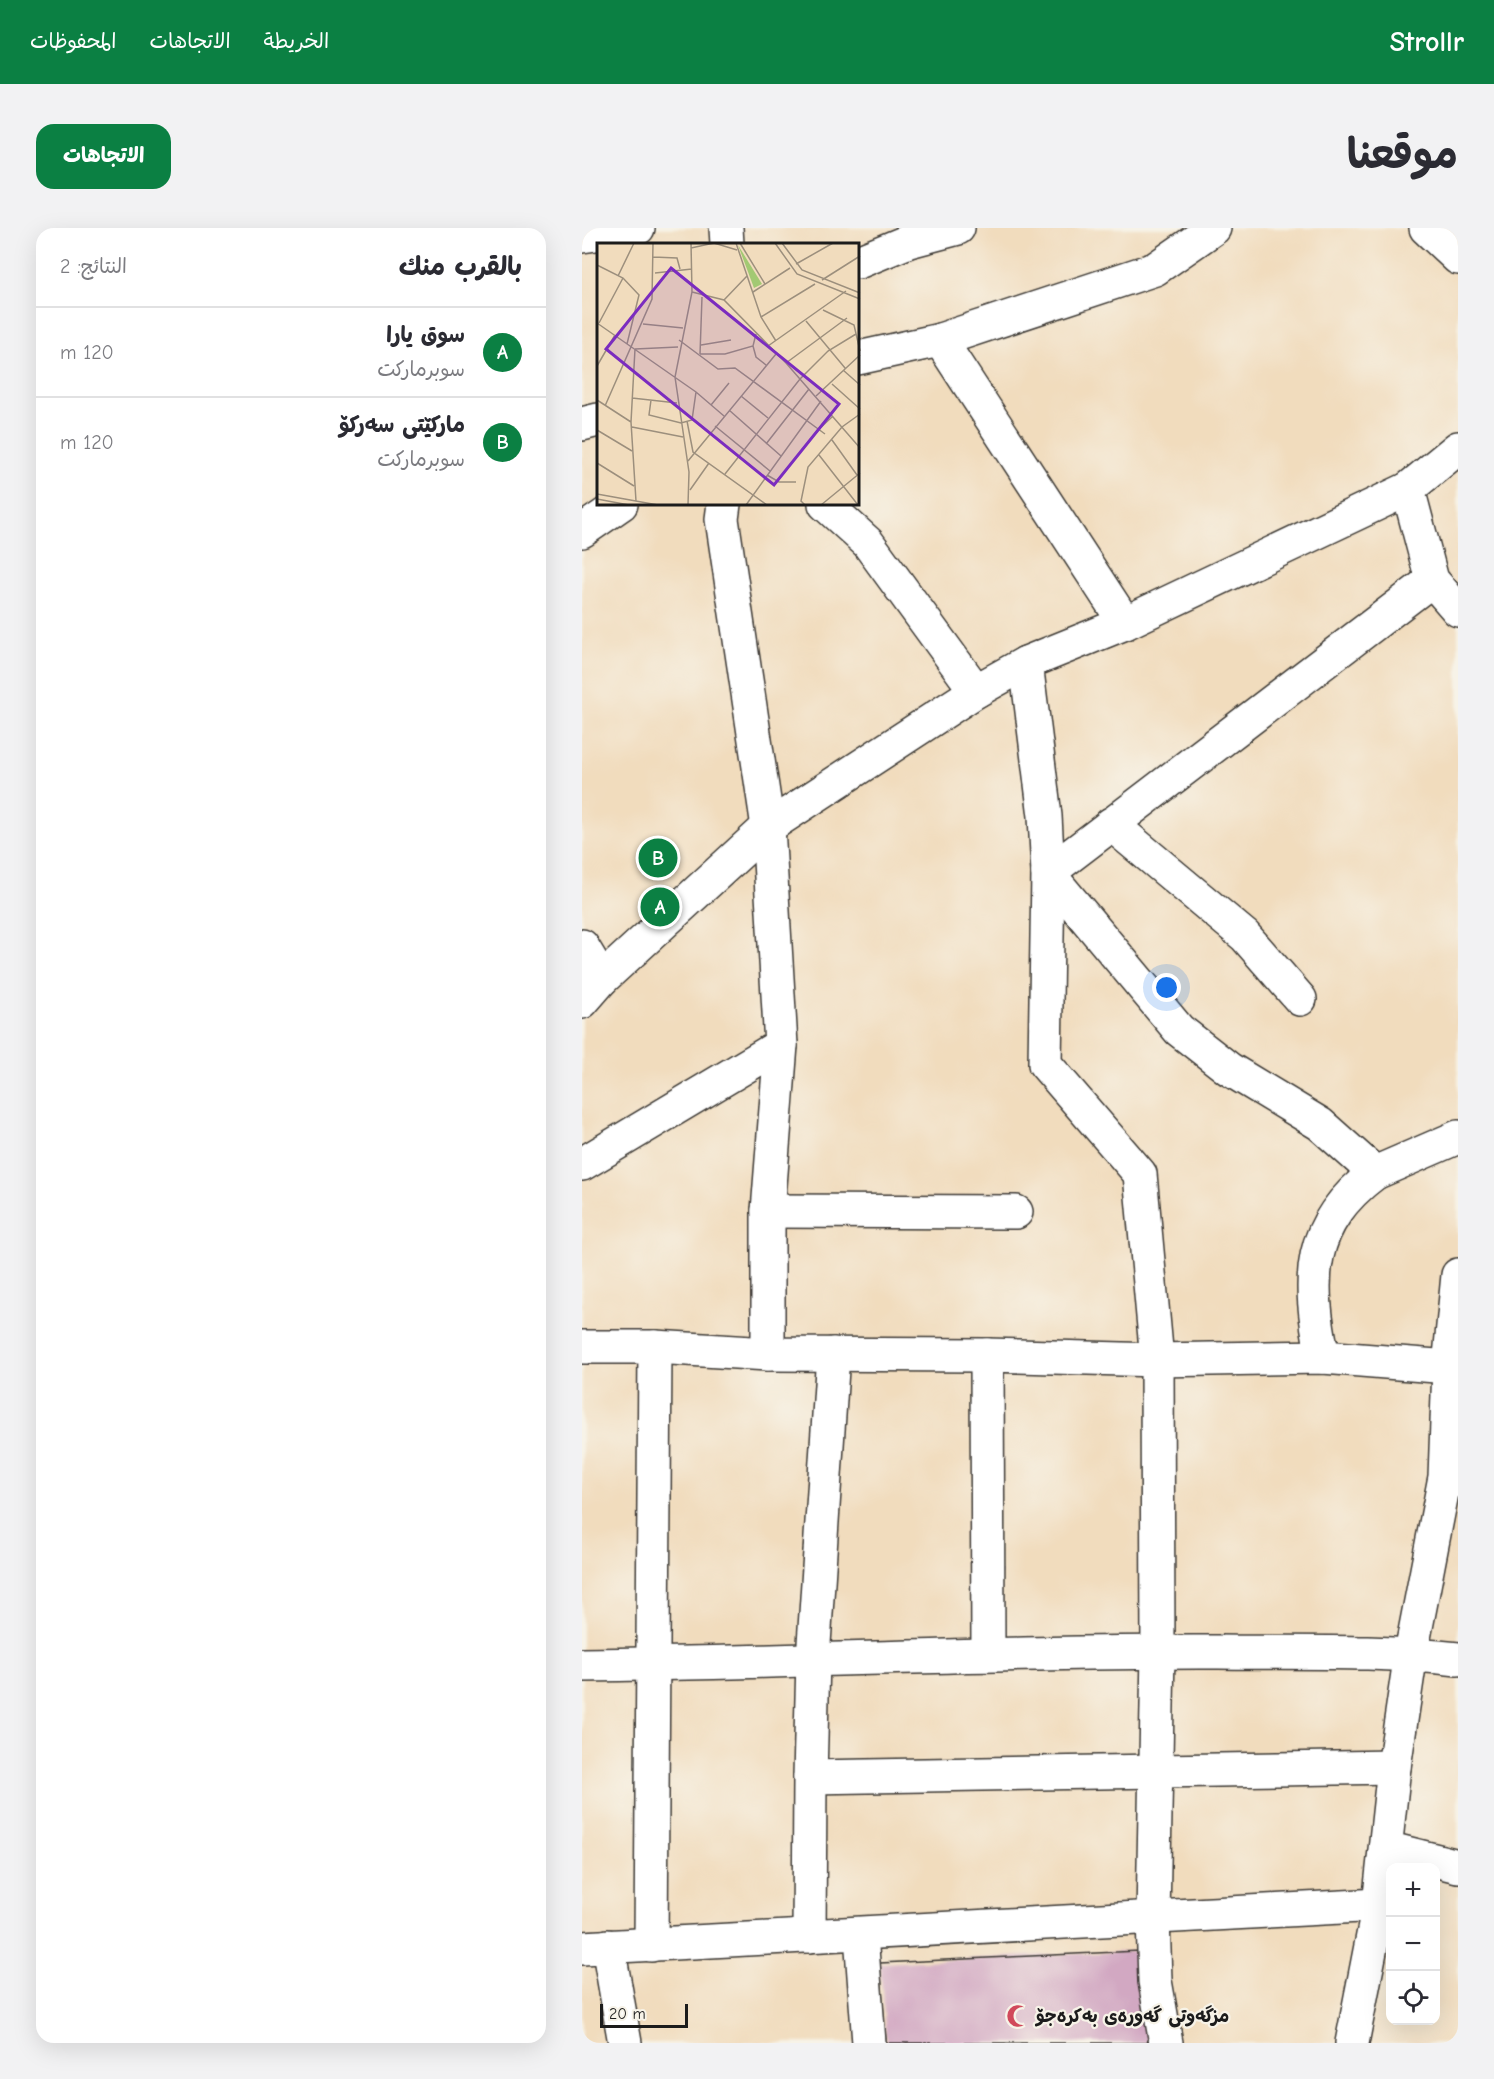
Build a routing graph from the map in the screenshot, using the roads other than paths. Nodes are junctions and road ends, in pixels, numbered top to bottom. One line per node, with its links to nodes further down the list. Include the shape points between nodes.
1 (638, 228): 6 (street)
2 (726, 228): 7 (street)
3 (958, 228): 9 (street, via 909,241)
4 (1214, 228): 10 (street, via 1155,269)
5 (1426, 228): 8 (street)
6 (582, 236)
7 (727, 243)
8 (1458, 258)
9 (860, 261)
10 (940, 340): 11 (street); 22 (street)
11 (860, 358)
12 (597, 420): 13 (street)
13 (582, 424)
14 (1458, 448): 15 (street)
15 (1408, 489): 20 (street); 22 (street)
16 (618, 506): 19 (street)
17 (724, 506): 26 (street, via 722,519)
18 (827, 506): 24 (street, via 868,543)
19 (582, 531)
20 (1432, 580): 21 (street); 25 (street)
21 (1458, 610)
22 (1125, 623): 23 (street)
23 (1026, 663): 24 (street); 27 (street, via 1046,816)
24 (976, 691): 26 (street)
25 (1111, 824): 27 (street); 30 (street, via 1245,936)
26 (768, 827): 29 (street); 31 (street)
27 (1048, 873): 34 (street, via 1179,1030 1229,1069 1320,1124); 44 (street, via 1045,1064 1140,1174)
28 (582, 946): 29 (street)
29 (592, 991)
30 (1300, 999)
31 (781, 1045): 33 (street); 35 (street)
32 (1458, 1137): 34 (street)
33 (582, 1164)
34 (1375, 1173): 43 (street, via 1344,1200 1318,1251 1313,1287)
35 (768, 1210): 36 (street); 40 (street)
36 (1016, 1212)
37 (1458, 1275): 45 (street)
38 (582, 1347): 39 (street)
39 (656, 1347): 40 (street); 52 (street)
40 (768, 1354): 41 (street)
41 (833, 1354): 42 (street); 50 (street)
42 (987, 1355): 44 (street); 49 (street)
43 (1323, 1357): 44 (street); 45 (street)
44 (1157, 1360): 47 (street)
45 (1449, 1367): 46 (street)
46 (1452, 1478): 48 (street)
47 (1158, 1652): 48 (street); 49 (street); 55 (street)
48 (1411, 1653): 51 (street); 54 (street)
49 (988, 1654): 50 (street)
50 (813, 1659): 52 (street); 56 (street)
51 (1458, 1659)
52 (654, 1664): 53 (street); 63 (street)
53 (582, 1665)
54 (1394, 1767): 55 (street); 57 (street)
55 (1155, 1772): 56 (street); 60 (street)
56 (810, 1777): 62 (street)
57 (1386, 1848): 58 (street); 59 (street)
58 (1458, 1866)
59 (1379, 1905): 60 (street); 68 (street)
60 (1153, 1918): 61 (street); 65 (street, via 1155,1981)
61 (861, 1935): 62 (street); 67 (street)
62 (809, 1936): 63 (street)
63 (651, 1945): 64 (street)
64 (595, 1947): 66 (street)
65 (1170, 2042)
66 (625, 2043)
67 (869, 2043)
68 (1352, 2043)

